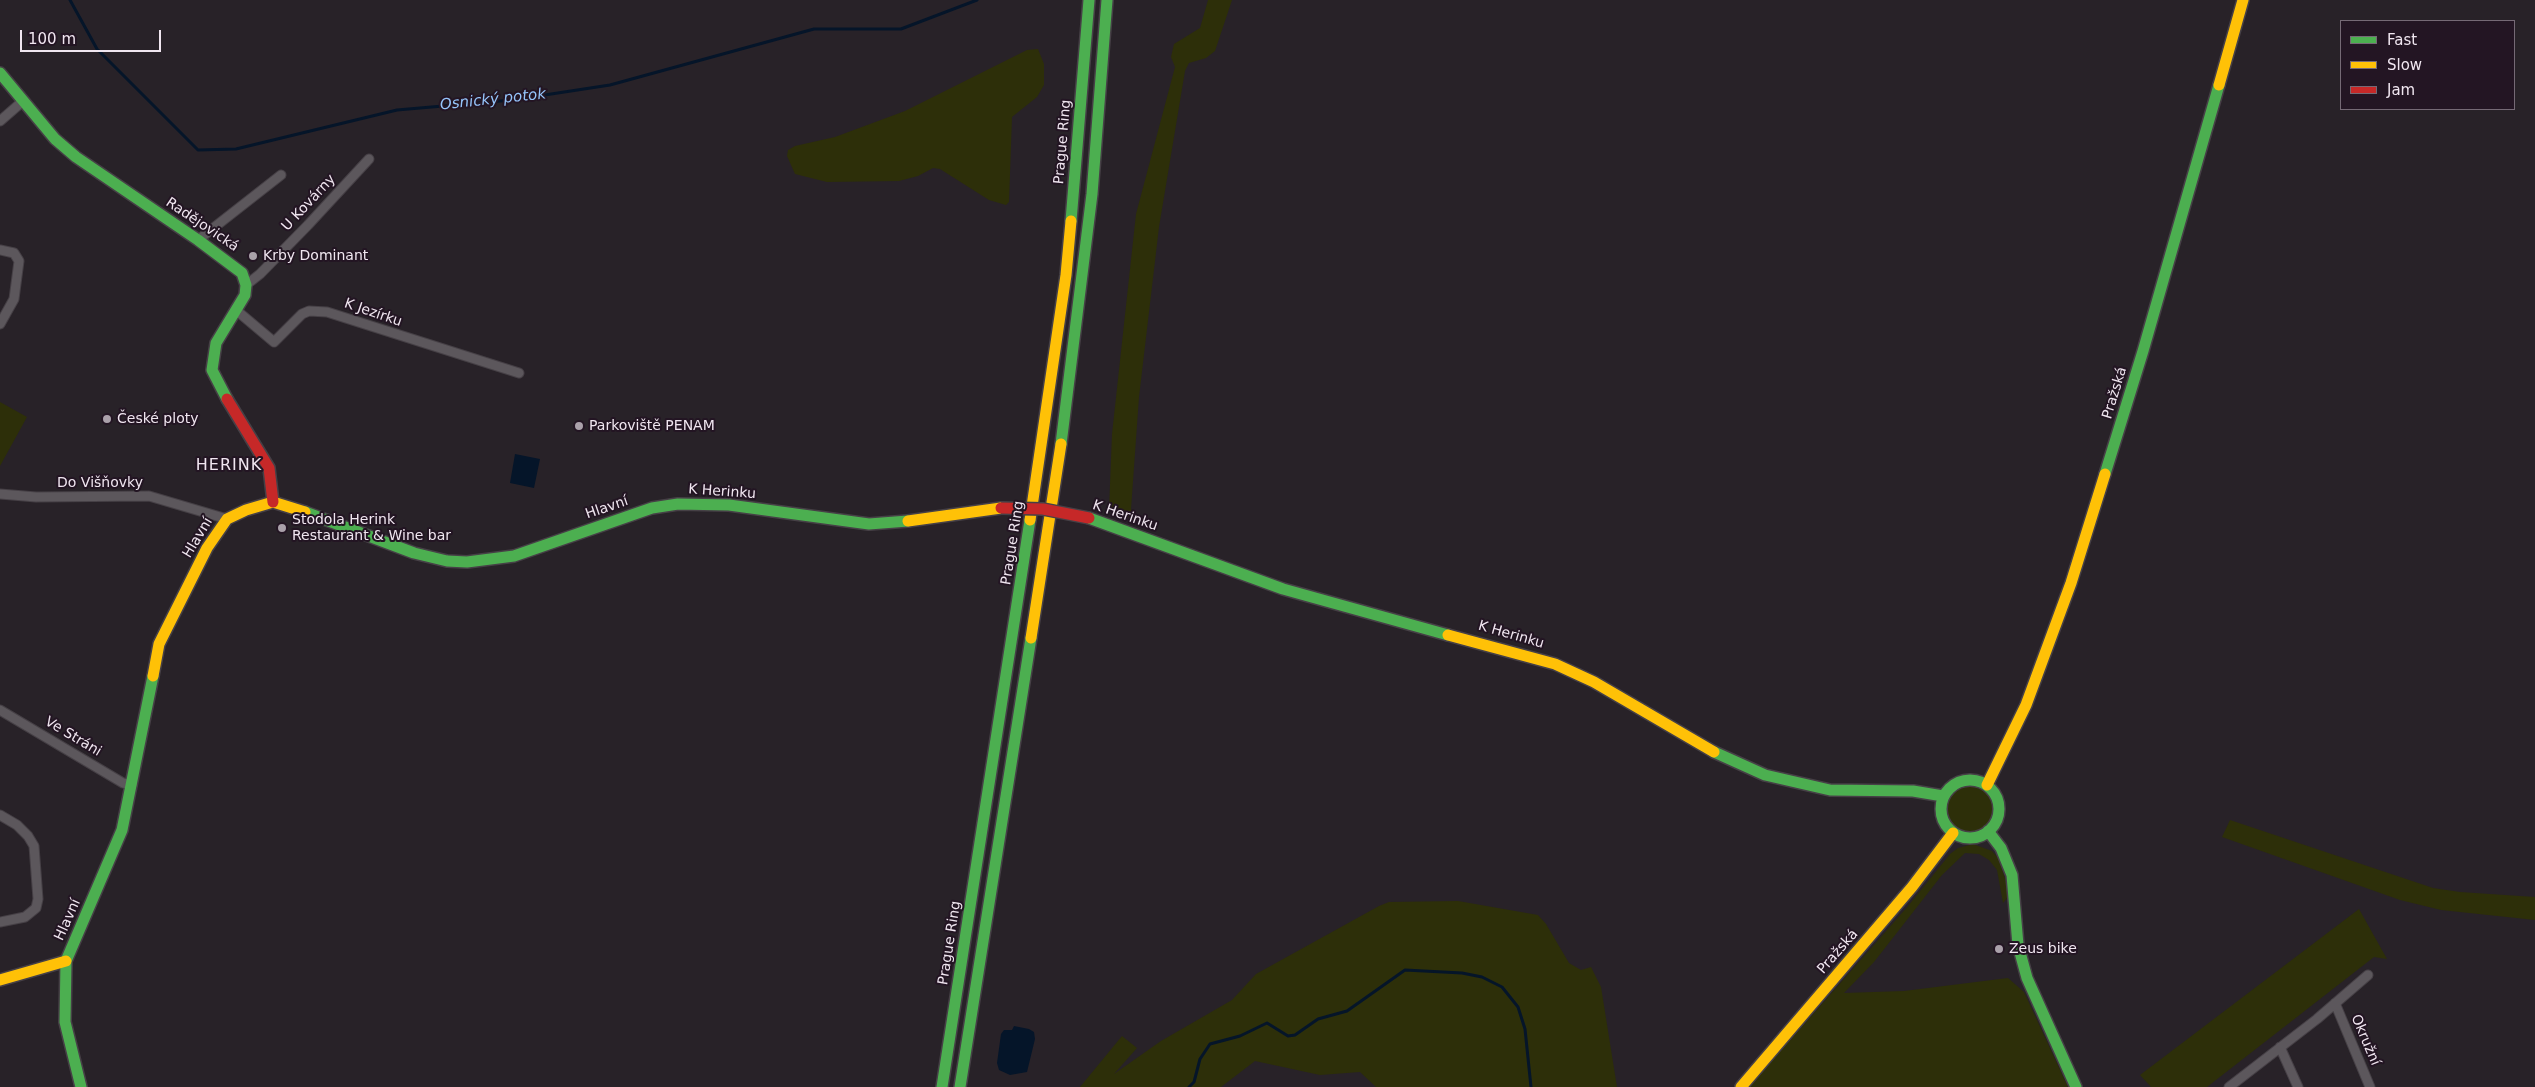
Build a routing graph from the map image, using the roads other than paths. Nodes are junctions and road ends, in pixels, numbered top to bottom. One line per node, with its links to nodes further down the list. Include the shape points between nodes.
1 (1089, 0): 33 (main road, Prague Ring, via 1066,275)
2 (1107, 0): 34 (main road, via 1092,194 1064,426)
3 (2243, 0): 21 (main road, Pražská, via 2143,351 2071,583 2026,706)
4 (0, 73): 5 (main road, Radějovická)
5 (23, 101): 6 (street); 9 (main road, Radějovická, via 55,140 76,157)
6 (0, 121)
7 (369, 159): 11 (street, U Kovárny, via 274,260)
8 (281, 175): 9 (street)
9 (198, 240): 11 (main road, Radějovická, via 238,268)
10 (0, 250): 13 (street, via 14,253 19,258 14,299)
11 (246, 285): 12 (main road)
12 (236, 310): 14 (street, K Jezírku, via 274,342 302,314 327,312); 16 (main road, via 216,343 212,374 269,468)
13 (0, 324)
14 (519, 373)
15 (0, 494): 18 (street, Do Višňovky, via 36,497 149,496)
16 (272, 502): 17 (main road, Hlavní, via 414,553 467,562 514,556 652,508); 18 (main road, Hlavní)
17 (678, 504): 22 (main road, K Herinku, bridge, via 729,506 875,524 1001,508 1043,509 1088,518 1283,589 1551,663 1581,675 1661,724 1746,768 1814,788 1921,791)
18 (227, 519): 20 (main road, Hlavní, via 207,548 159,644)
19 (0, 710): 20 (street, Ve Stráni, via 123,783)
20 (132, 785): 27 (main road, Hlavní, via 122,830)
21 (1987, 785): 22 (main road, via 1977,780 1962,780 1952,785); 24 (main road, via 1996,795 1999,806 1997,820)
22 (1943, 796): 25 (main road, via 1941,816)
23 (0, 816): 26 (street, via 17,825 34,846 38,899 36,908 24,917)
24 (1988, 831): 25 (main road, via 1969,838); 36 (main road, via 2001,848 2012,875 2018,945 2027,978)
25 (1953, 833): 35 (main road, Pražská, via 1912,888)
26 (0, 922)
27 (66, 961): 29 (main road); 32 (main road, via 65,1022)
28 (2368, 975): 30 (street, Okružní)
29 (0, 980)
30 (2335, 1003): 31 (street, Okružní); 39 (street, Okružní)
31 (2280, 1047): 37 (street, Okružní); 38 (street)
32 (81, 1087)
33 (942, 1087)
34 (960, 1087)
35 (1741, 1087)
36 (2076, 1087)
37 (2229, 1087)
38 (2298, 1087)
39 (2370, 1087)

